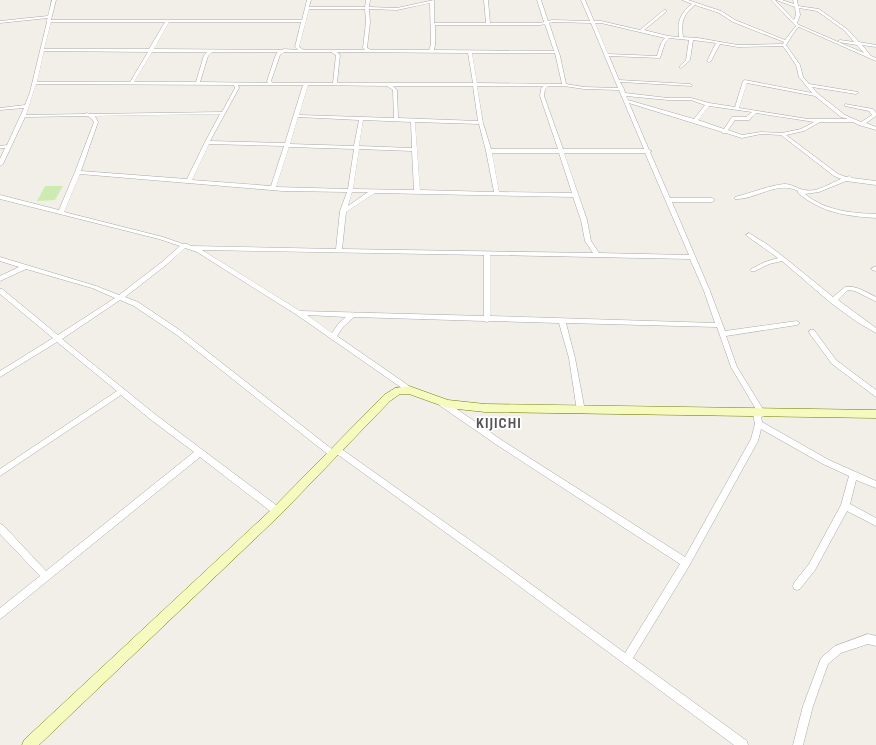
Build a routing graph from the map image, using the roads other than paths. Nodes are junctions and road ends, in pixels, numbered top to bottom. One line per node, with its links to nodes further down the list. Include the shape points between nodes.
1 (54, 0): 17 (street)
2 (309, 0): 14 (street)
3 (368, 0): 15 (street)
4 (432, 0): 15 (street, via 397,9); 24 (street)
5 (486, 0): 22 (street)
6 (539, 0): 21 (street)
7 (583, 0): 23 (street)
8 (684, 0): 12 (street)
9 (773, 0): 25 (street)
10 (778, 0): 13 (street)
11 (795, 0): 13 (street)
12 (695, 3): 28 (street, via 681,17); 32 (street)
13 (798, 7): 25 (street); 33 (street, via 818,10)
14 (307, 8): 15 (street); 19 (street)
15 (367, 8): 36 (street)
16 (665, 11): 26 (street)
17 (49, 19): 18 (street); 20 (street); 37 (street)
18 (168, 21): 19 (street); 38 (street)
19 (303, 21): 35 (street)
20 (0, 22)
21 (546, 22): 22 (street); 23 (street); 48 (street)
22 (488, 23): 24 (street)
23 (593, 23): 26 (street); 50 (street)
24 (432, 24): 46 (street)
25 (797, 24): 30 (street); 32 (street)
26 (641, 31): 27 (street)
27 (668, 37): 28 (street); 50 (street, via 658,57)
28 (681, 38): 29 (street)
29 (691, 39): 31 (street); 54 (street, via 688,60)
30 (832, 40): 33 (street); 51 (street)
31 (718, 43): 32 (street, via 742,46); 53 (street)
32 (785, 43): 65 (street)
33 (860, 44): 34 (street); 51 (street)
34 (876, 46)
35 (297, 47): 40 (street); 41 (street)
36 (365, 48): 44 (street); 45 (street)
37 (42, 50): 38 (street); 56 (street)
38 (150, 50): 39 (street); 58 (street)
39 (212, 50): 40 (street); 57 (street, via 206,55)
40 (286, 50): 41 (street); 59 (street, via 278,54 269,81)
41 (303, 51): 42 (street)
42 (333, 52): 43 (street); 49 (street)
43 (345, 52): 44 (street); 49 (street)
44 (354, 52): 45 (street)
45 (371, 52): 46 (street)
46 (431, 52): 47 (street)
47 (470, 52): 48 (street); 63 (street)
48 (556, 52): 64 (street)
49 (338, 55): 61 (street, via 335,82)
50 (606, 55): 55 (street)
51 (869, 56): 52 (street)
52 (876, 60)
53 (709, 61)
54 (681, 67)
55 (620, 81): 68 (street, via 653,80); 69 (street)
56 (34, 83): 58 (street); 75 (street)
57 (198, 83): 58 (street); 66 (street)
58 (131, 84)
59 (272, 84): 60 (street); 66 (street, via 247,83)
60 (306, 84): 61 (street); 83 (street)
61 (337, 84): 62 (street)
62 (389, 85): 63 (street); 86 (street, via 395,90)
63 (477, 85): 67 (street); 91 (street)
64 (564, 85): 67 (street); 69 (street)
65 (807, 85): 70 (street); 71 (street)
66 (236, 86): 79 (street)
67 (546, 86): 104 (street, via 542,96)
68 (690, 86)
69 (623, 92): 72 (street); 73 (street, via 668,99 691,99)
70 (856, 93)
71 (816, 95): 76 (street, via 745,81); 90 (street, via 837,113)
72 (627, 102): 88 (street); 103 (street)
73 (708, 104): 76 (street); 88 (street)
74 (847, 105): 92 (street, via 871,110 875,115)
75 (27, 106): 77 (street); 82 (street)
76 (737, 108): 78 (street)
77 (0, 109)
78 (756, 111): 89 (street); 94 (street, via 747,120 734,118)
79 (224, 113): 81 (street); 96 (street)
80 (87, 114): 81 (street); 82 (street); 85 (street)
81 (105, 114): 85 (street)
82 (23, 116): 97 (street)
83 (296, 116): 84 (street); 98 (street)
84 (361, 119): 86 (street); 100 (street)
85 (96, 120): 106 (street)
86 (396, 120): 87 (street)
87 (413, 121): 91 (street); 101 (street)
88 (695, 121): 94 (street)
89 (818, 121): 90 (street); 95 (street, via 802,130)
90 (853, 121): 92 (street)
91 (481, 122): 102 (street)
92 (861, 124): 93 (street)
93 (876, 129)
94 (724, 132): 95 (street, via 742,137 761,133)
95 (782, 134): 107 (street, via 836,175)
96 (207, 142): 98 (street); 108 (street)
97 (9, 146): 99 (street); 105 (street)
98 (286, 146): 100 (street); 110 (street)
99 (0, 147)
100 (356, 148): 101 (street); 112 (street)
101 (415, 150): 113 (street)
102 (489, 151): 104 (street); 115 (street)
103 (649, 151): 104 (street); 120 (street)
104 (562, 153): 116 (street)
105 (0, 164)
106 (78, 172): 108 (street); 124 (street)
107 (850, 178): 109 (street); 114 (street, via 820,190)
108 (189, 181): 110 (street)
109 (876, 183)
110 (273, 188): 112 (street)
111 (376, 190): 112 (street); 113 (street); 123 (street)
112 (350, 191): 123 (street)
113 (417, 192): 115 (street)
114 (800, 192): 118 (street, via 787,186); 125 (street, via 810,201 829,210)
115 (497, 193): 116 (street)
116 (574, 195): 130 (street, via 584,220 588,241)
117 (0, 197): 119 (street)
118 (738, 198)
119 (11, 200): 122 (street); 124 (street)
120 (669, 200): 121 (street); 131 (street)
121 (712, 200)
122 (0, 203)
123 (344, 211): 128 (street)
124 (61, 212): 127 (street)
125 (876, 216)
126 (749, 235): 133 (street)
127 (188, 246): 128 (street); 138 (street); 141 (street)
128 (339, 250): 129 (street)
129 (487, 253): 130 (street); 143 (street)
130 (596, 254): 131 (street)
131 (693, 257): 146 (street)
132 (0, 259): 134 (street)
133 (783, 259): 135 (street); 140 (street)
134 (26, 266): 136 (street); 138 (street)
135 (753, 270)
136 (0, 279)
137 (0, 291): 151 (street)
138 (120, 297): 151 (street); 161 (street, via 162,320)
139 (875, 299): 140 (street, via 856,289 848,288)
140 (833, 301): 147 (street)
141 (299, 313): 142 (street); 150 (street)
142 (351, 316): 143 (street); 150 (street)
143 (487, 320): 144 (street)
144 (562, 320): 146 (street); 157 (street, via 572,358)
145 (797, 323): 149 (street)
146 (719, 325): 149 (street)
147 (876, 331)
148 (812, 332): 155 (street, via 834,362)
149 (723, 334): 159 (street, via 734,367)
150 (333, 337): 153 (street)
151 (57, 339): 152 (street); 154 (street)
152 (0, 374)
153 (409, 390): 156 (street); 161 (street, via 398,391 387,398)
154 (122, 391): 160 (street); 162 (street)
155 (876, 394)
156 (440, 401): 157 (street, via 455,406); 169 (street, via 500,443)
157 (581, 411): 159 (street)
158 (876, 414): 159 (street)
159 (760, 417): 163 (street, via 826,462); 169 (street, via 748,452)
160 (200, 452): 166 (street); 170 (street)
161 (335, 452): 166 (street); 174 (street)
162 (0, 473)
163 (854, 474): 164 (street); 165 (street)
164 (876, 485)
165 (845, 506): 167 (street); 171 (street, via 812,567)
166 (277, 511): 175 (street)
167 (876, 522)
168 (0, 528): 170 (street)
169 (686, 563): 174 (street)
170 (46, 577): 172 (street)
171 (797, 586)
172 (0, 614)
173 (876, 641): 177 (street, via 868,639 838,649 824,661)
174 (627, 659): 176 (street)
175 (29, 745)
176 (743, 745)
177 (798, 745)

